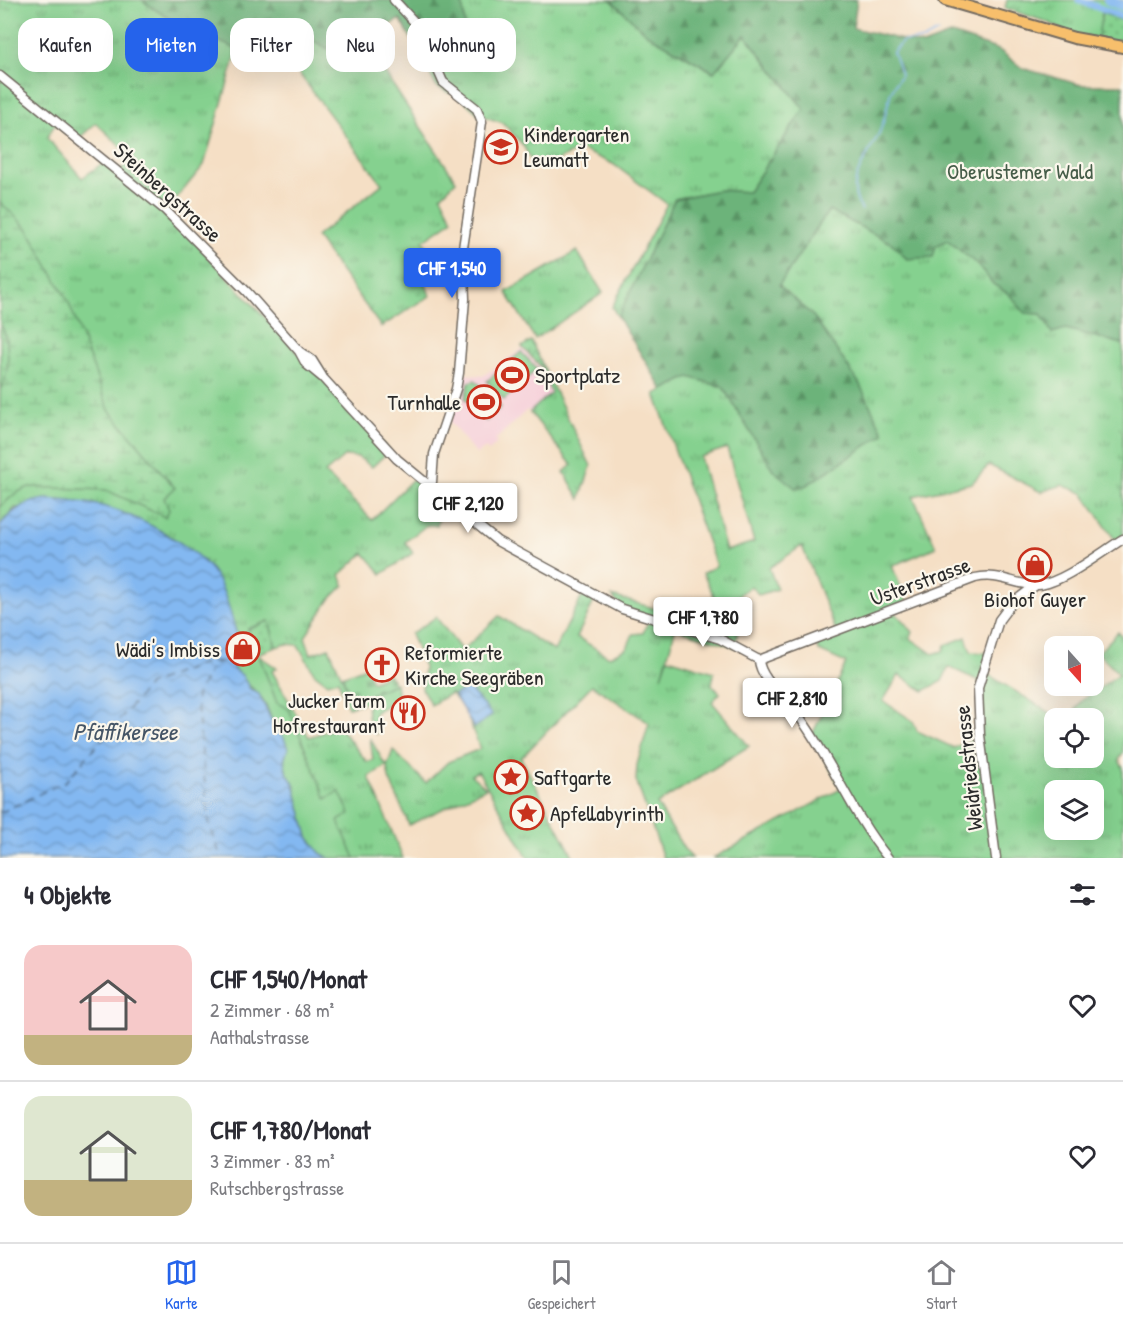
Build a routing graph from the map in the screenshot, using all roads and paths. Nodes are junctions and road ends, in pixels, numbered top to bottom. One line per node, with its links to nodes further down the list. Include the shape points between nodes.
1 (394, 0): 5 (street, via 419,27 440,77 477,109 482,122 463,248 465,299 459,373 434,454)
2 (945, 0): 3 (main road, via 1074,38)
3 (1123, 47)
4 (0, 76): 5 (street, Steinbergstrasse, via 165,210 215,259 306,364 397,459)
5 (429, 486): 8 (street, Steinbergstrasse, via 505,546 592,594 649,620 720,639)
6 (1123, 539): 7 (street, via 1058,578)
7 (1036, 585): 8 (street, Usterstrasse, via 992,575 975,578); 10 (street, Weidriedstrasse, via 1011,604 999,620 978,688)
8 (759, 660): 9 (street, via 761,671 800,717 860,820)
9 (888, 858)
10 (996, 858)

